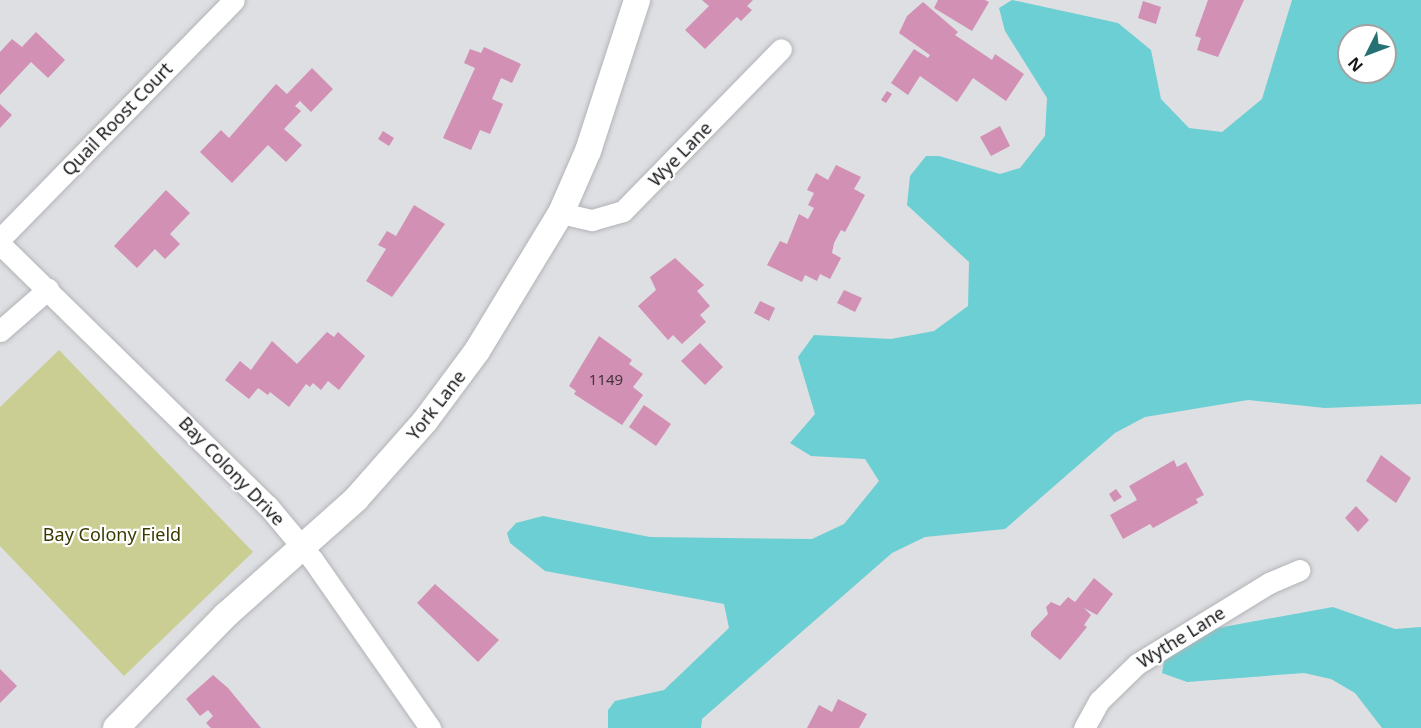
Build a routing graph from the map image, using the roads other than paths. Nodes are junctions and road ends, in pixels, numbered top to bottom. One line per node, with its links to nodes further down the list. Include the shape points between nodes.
1 (234, 0): 5 (street, Quail Roost Court)
2 (637, 0): 4 (street, York Lane, via 588,151)
3 (781, 49): 4 (street, Wye Lane, via 623,211 592,220)
4 (561, 213): 9 (street, York Lane, via 509,302 425,421 356,499)
5 (0, 239)
6 (0, 244): 7 (street, Bay Colony Drive)
7 (48, 289): 8 (street); 9 (street, Bay Colony Drive, via 268,506)
8 (0, 331)
9 (303, 547): 11 (street, York Lane, via 226,615); 12 (street, Bay Colony Drive)
10 (1299, 570): 13 (street, Wythe Lane, via 1269,583 1137,664 1104,694)
11 (116, 728)
12 (430, 728)
13 (1084, 728)

